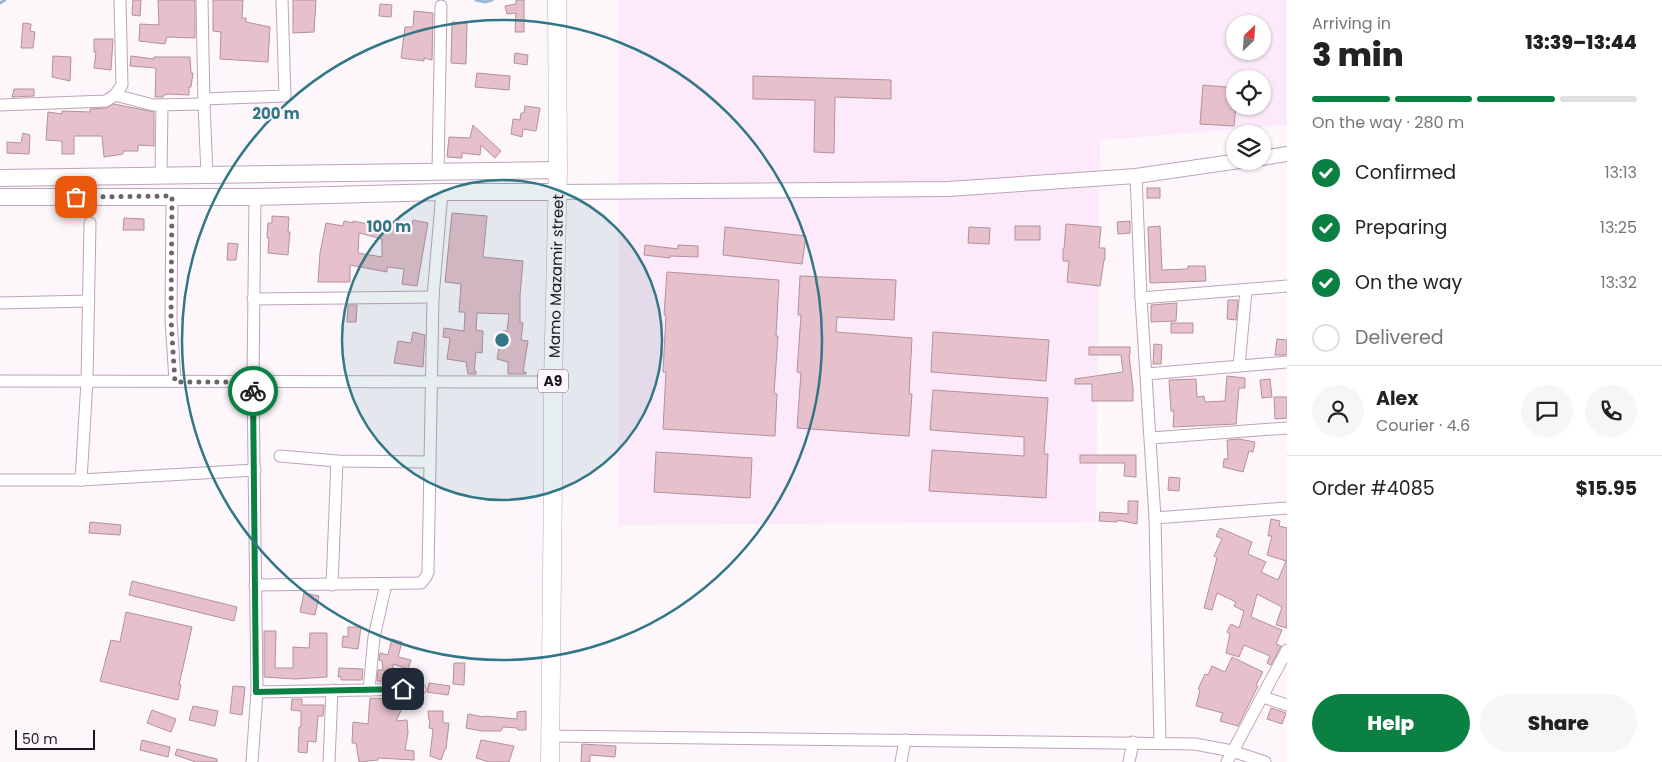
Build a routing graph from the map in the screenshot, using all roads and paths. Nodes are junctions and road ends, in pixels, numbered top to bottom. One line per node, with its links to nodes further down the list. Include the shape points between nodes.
1 (120, 0): 6 (street, via 122,86)
2 (202, 0): 7 (street)
3 (282, 0): 7 (street, via 285,96)
4 (557, 0): 13 (main road, Mamo Mazamir street / A9)
5 (441, 6): 14 (street)
6 (115, 95): 8 (street, via 106,101); 9 (street)
7 (204, 102): 9 (street); 16 (street)
8 (0, 105)
9 (162, 105): 15 (street)
10 (1287, 154): 11 (street)
11 (1271, 157)
12 (1226, 163): 17 (street)
13 (558, 170): 14 (main road); 20 (main road, Mamo Mazamir street / A9)
14 (438, 171): 16 (main road)
15 (161, 175): 16 (main road); 18 (main road)
16 (207, 175)
17 (1136, 176): 20 (street, via 948,189); 28 (street)
18 (0, 178)
19 (442, 192): 20 (main road); 22 (main road); 27 (street)
20 (558, 192): 40 (main road, Mamo Mazamir street / A9)
21 (172, 196): 22 (main road); 23 (main road); 37 (street, via 171,320)
22 (255, 196): 29 (street)
23 (0, 197)
24 (90, 223): 30 (street)
25 (1287, 286): 26 (street)
26 (1246, 290): 28 (street); 33 (street)
27 (433, 297): 29 (street); 39 (street)
28 (1141, 298): 34 (street)
29 (253, 300): 38 (street)
30 (89, 302): 31 (street); 36 (street)
31 (0, 303)
32 (1287, 362): 33 (street)
33 (1240, 366): 34 (street)
34 (1147, 374): 42 (street)
35 (0, 381): 36 (street)
36 (87, 381): 37 (street); 48 (street)
37 (175, 382): 38 (street)
38 (253, 382): 39 (street); 46 (street)
39 (431, 382): 40 (street); 45 (street)
40 (553, 382): 61 (main road, Mamo Mazamir street / A9)
41 (1287, 428): 42 (street)
42 (1151, 438): 50 (street)
43 (280, 456): 44 (street)
44 (337, 461): 45 (street); 53 (street)
45 (430, 462): 51 (street, via 428,572 421,583)
46 (255, 470): 48 (street); 52 (street)
47 (0, 480): 48 (street)
48 (81, 480)
49 (1287, 508): 50 (street)
50 (1155, 518): 64 (street)
51 (386, 584): 53 (street); 57 (street, via 374,638)
52 (255, 585): 53 (street); 58 (street)
53 (332, 585)
54 (1286, 654): 59 (street)
55 (420, 689): 57 (street)
56 (332, 690): 57 (street); 58 (street); 67 (street)
57 (369, 690)
58 (256, 692): 66 (street)
59 (1263, 697): 60 (street); 65 (street)
60 (1287, 705)
61 (550, 736): 62 (street); 68 (main road, Mamo Mazamir street / A9)
62 (906, 740): 63 (street); 69 (street)
63 (1133, 742): 64 (street); 70 (street)
64 (1160, 743): 65 (street, via 1195,744)
65 (1230, 757): 71 (street)
66 (252, 762)
67 (328, 762)
68 (550, 762)
69 (901, 762)
70 (1129, 762)
71 (1265, 762)

